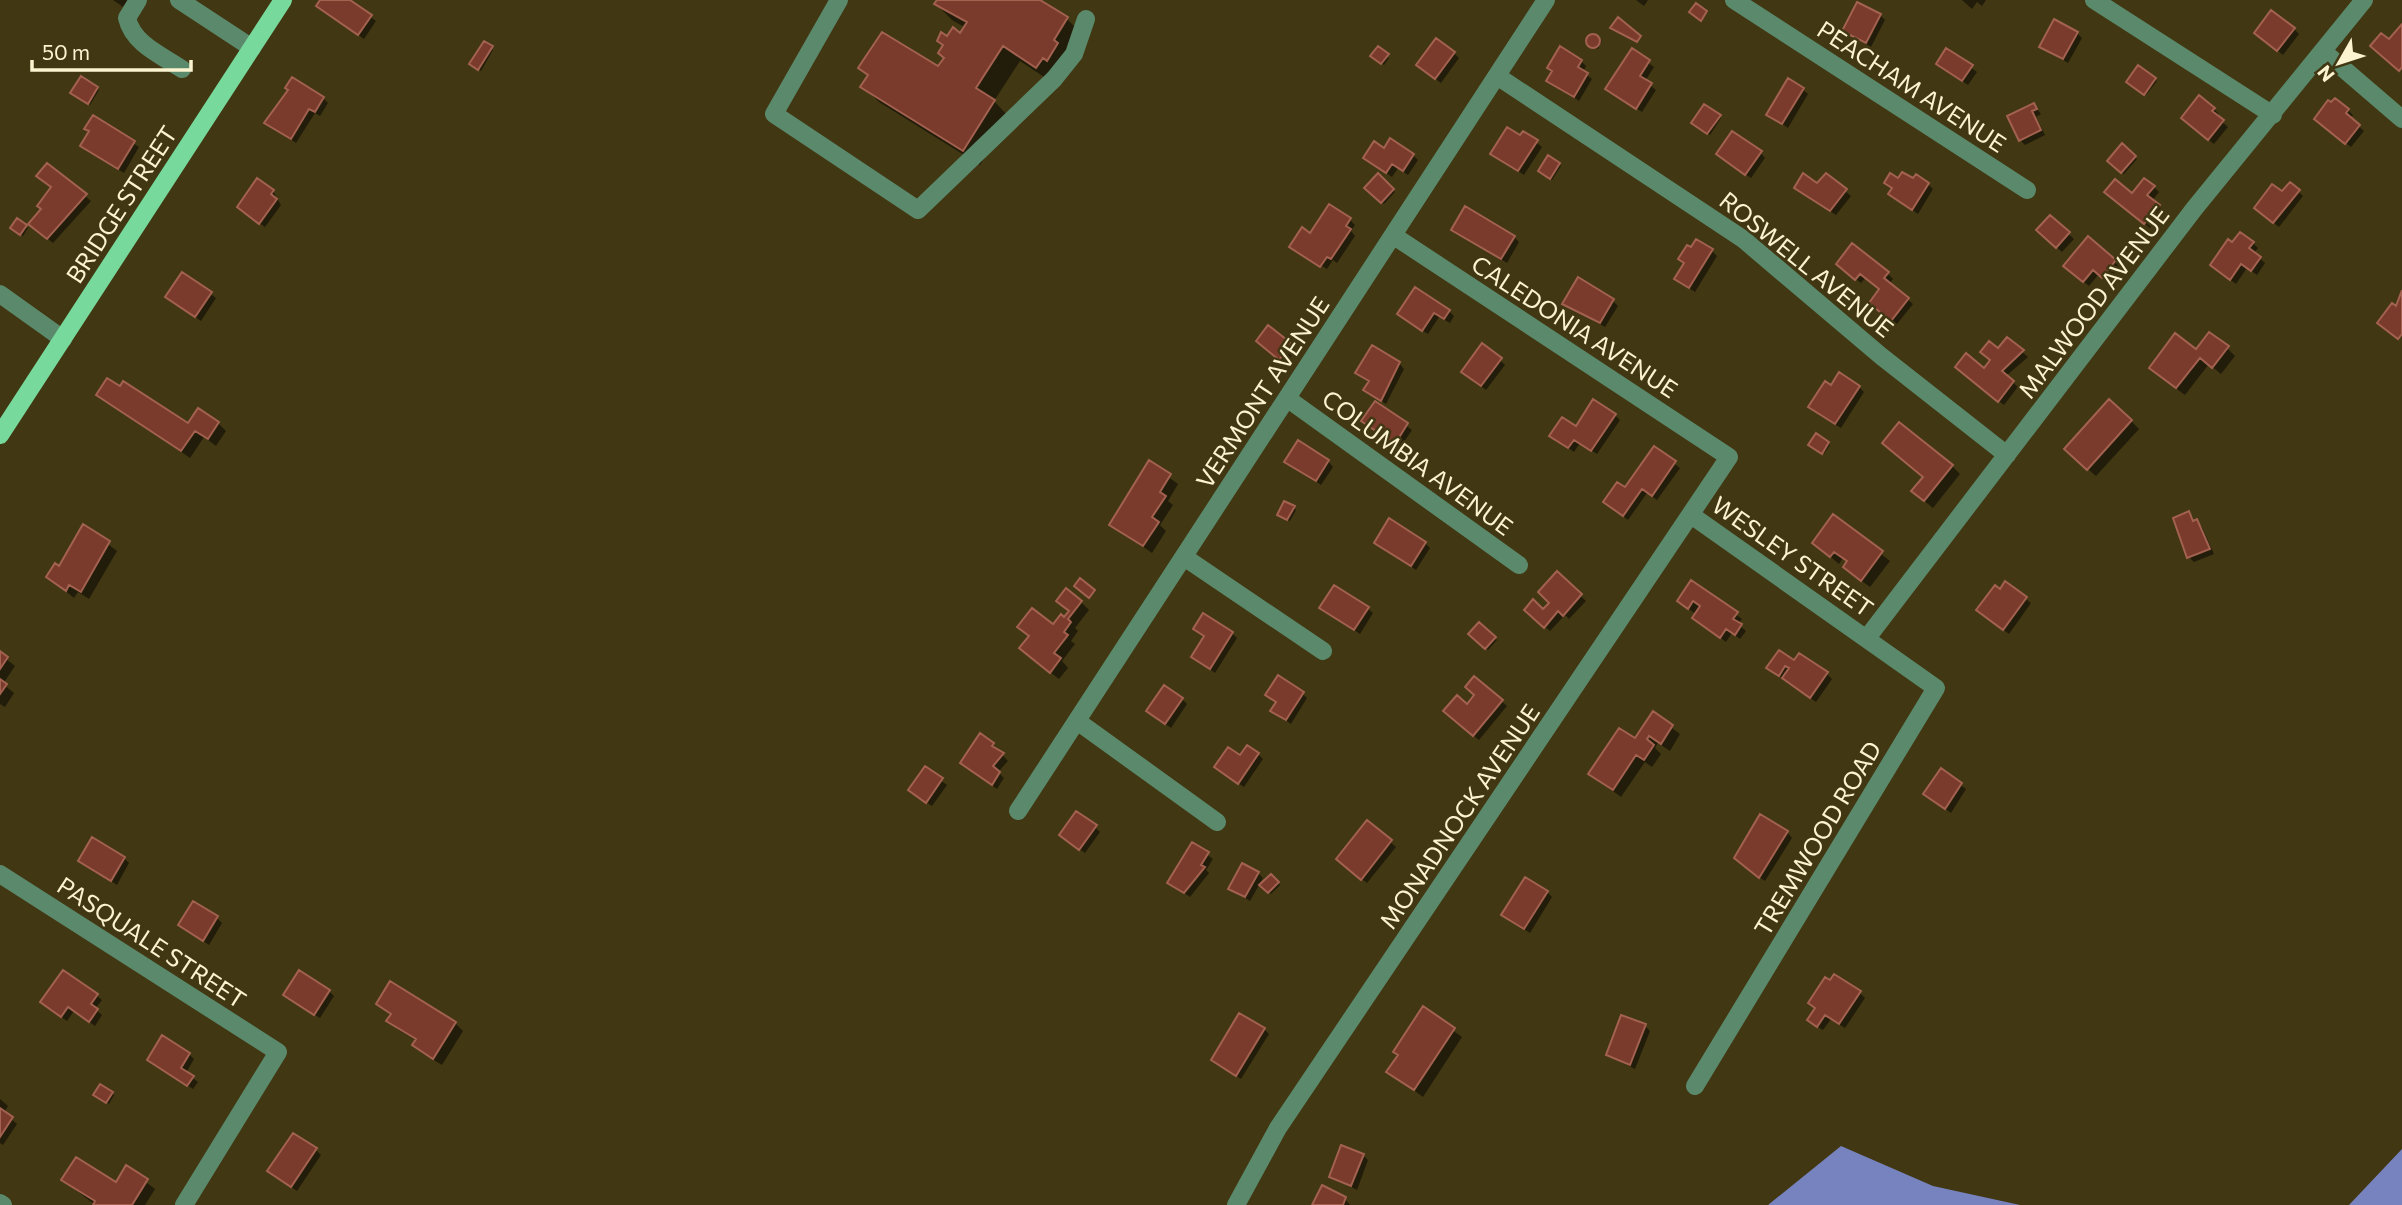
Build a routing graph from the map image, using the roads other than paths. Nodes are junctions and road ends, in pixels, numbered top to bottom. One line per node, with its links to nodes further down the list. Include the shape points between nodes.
1 (138, 0): 12 (street, via 127,18 130,30)
2 (179, 0): 10 (street)
3 (283, 0): 10 (main road, BRIDGE STREET)
4 (839, 0): 9 (street, via 774,114 919,209 1054,79 1074,54)
5 (1546, 0): 13 (street, VERMONT AVENUE)
6 (1734, 0): 16 (street, PEACHAM AVENUE)
7 (2094, 0): 14 (street)
8 (2364, 0): 11 (street, MALWOOD AVENUE)
9 (1086, 19)
10 (252, 48): 19 (main road, BRIDGE STREET)
11 (2324, 52): 14 (street, MALWOOD AVENUE); 15 (street)
12 (182, 69)
13 (1497, 76): 17 (street, VERMONT AVENUE); 22 (street, ROSWELL AVENUE, via 1743,239)
14 (2273, 116): 22 (street, MALWOOD AVENUE, via 2194,209)
15 (2402, 120)
16 (2027, 190)
17 (1394, 236): 20 (street, VERMONT AVENUE); 23 (street, CALEDONIA AVENUE)
18 (2, 300): 19 (street)
19 (62, 339): 21 (main road, BRIDGE STREET)
20 (1288, 398): 25 (street, VERMONT AVENUE); 26 (street, COLUMBIA AVENUE)
21 (0, 435)
22 (2007, 456): 27 (street, MALWOOD AVENUE)
23 (1729, 457): 24 (street, MONADNOCK AVENUE)
24 (1691, 515): 27 (street, WESLEY STREET); 35 (street, MONADNOCK AVENUE, via 1278,1128)
25 (1184, 557): 28 (street); 29 (street, VERMONT AVENUE)
26 (1520, 565)
27 (1867, 638): 33 (street, TREMWOOD ROAD, via 1936,688)
28 (1323, 651)
29 (1077, 721): 30 (street, VERMONT AVENUE); 31 (street)
30 (1018, 811)
31 (1217, 822)
32 (0, 874): 34 (street, PASQUALE STREET, via 278,1052)
33 (1695, 1086)
34 (184, 1205)
35 (1236, 1205)

